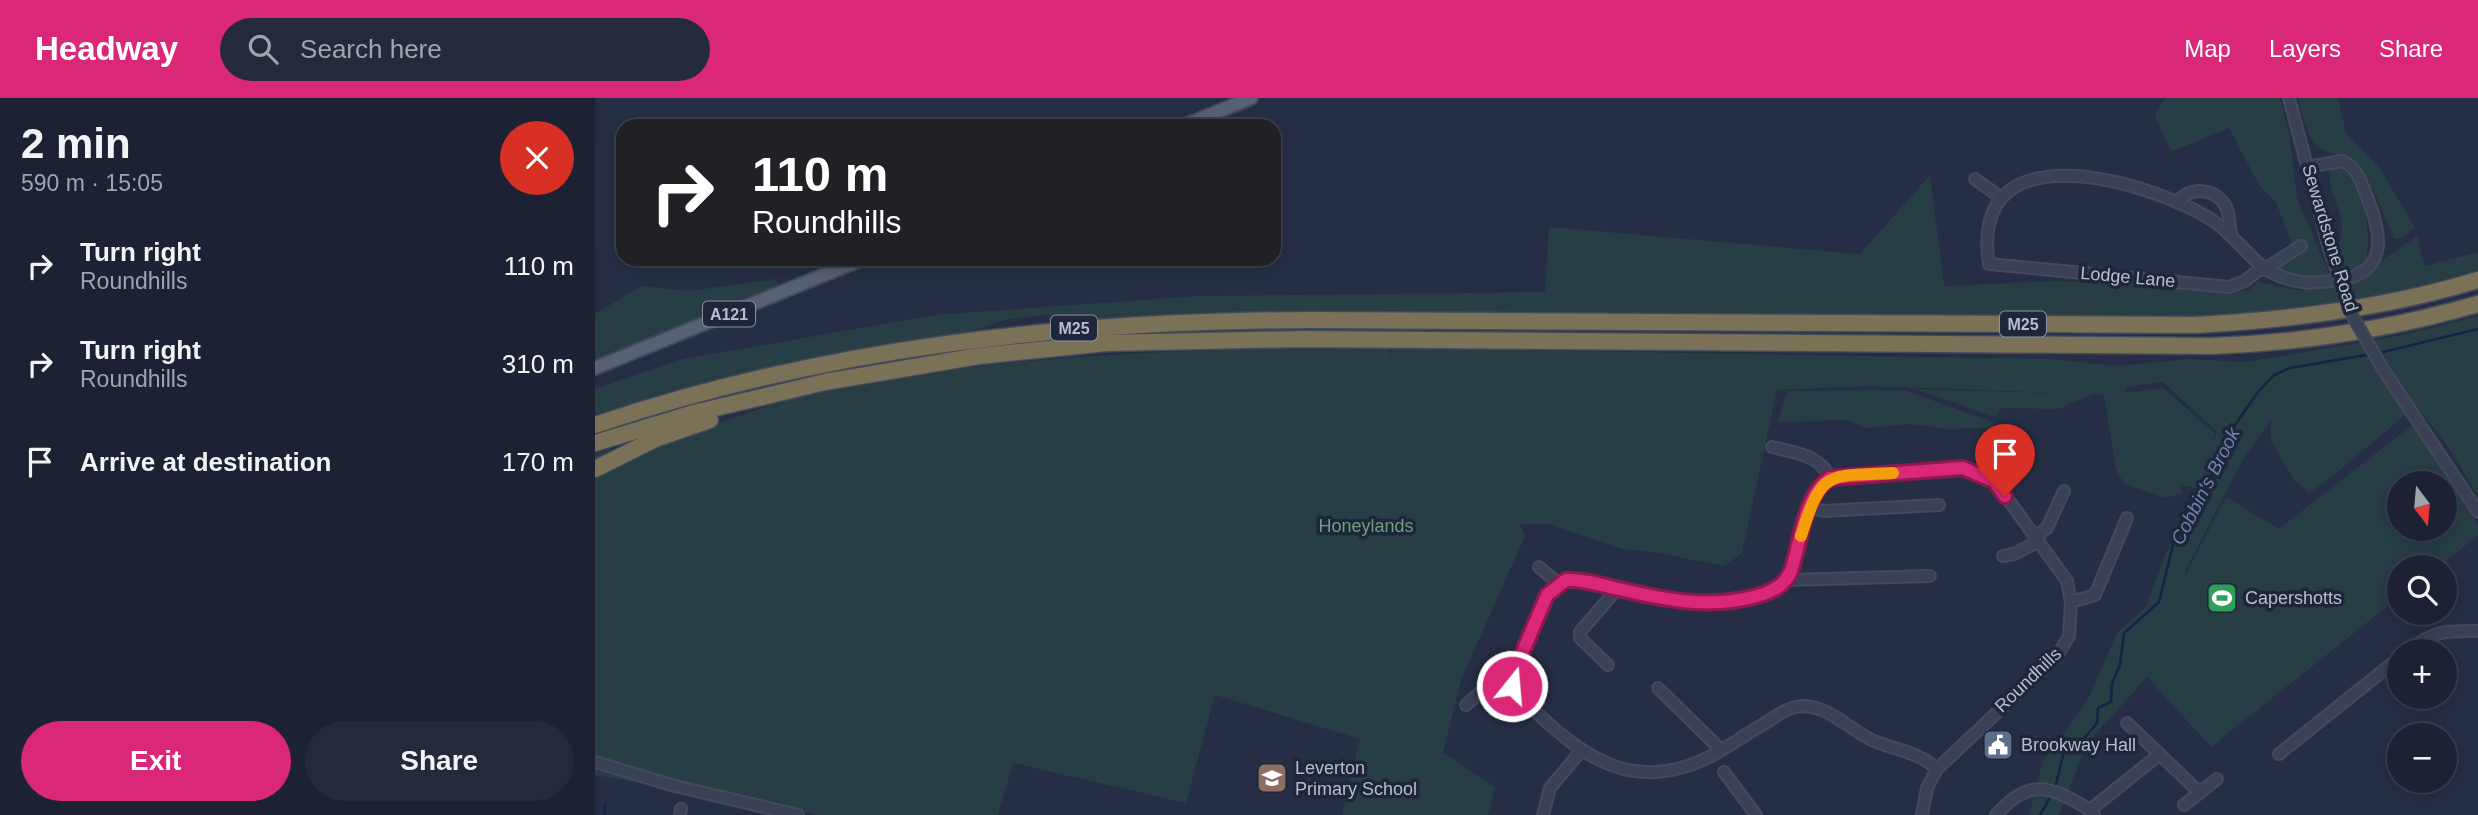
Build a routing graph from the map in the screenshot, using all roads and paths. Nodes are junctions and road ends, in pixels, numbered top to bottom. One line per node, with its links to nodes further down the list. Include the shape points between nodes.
1 (1251, 98): 3 (main road)
2 (2289, 98): 4 (street, Sewardstone Road)
3 (1200, 119)
4 (2308, 167): 11 (street, via 2337,160 2355,171 2376,222 2376,258 2365,271 2350,278 2304,282); 24 (street, Sewardstone Road, bridge, via 2353,317)
5 (1975, 178): 6 (street)
6 (2000, 197): 7 (street, via 2029,178 2051,175 2082,177); 11 (street, Lodge Lane, via 1993,208 1989,264 2229,287)
7 (2176, 202): 8 (street); 8 (street, via 2197,191 2217,196 2227,210)
8 (2231, 233): 11 (street)
9 (2301, 246): 11 (street, Lodge Lane)
10 (846, 266): 14 (main road, A121)
11 (2265, 271)
12 (2478, 280): 16 (highway, M25, via 2315,314 2195,324 1310,320 1068,328 839,360 722,387)
13 (2478, 303): 15 (highway, M25, via 2347,332 2211,346 1301,338 1147,341 952,359)
14 (595, 369)
15 (787, 390): 17 (highway, M25); 19 (highway, M25, via 655,439)
16 (595, 425)
17 (595, 443)
18 (1772, 447): 20 (street, via 1815,459)
19 (595, 469)
20 (1830, 478): 23 (street); 26 (street, Roundhills, via 1946,468 1978,472 1994,481)
21 (2064, 491): 26 (street)
22 (1939, 505): 23 (street, via 1823,511)
23 (1810, 507): 30 (street)
24 (2478, 512)
25 (2127, 518): 33 (street, via 2095,594)
26 (2037, 539): 27 (street); 33 (street, Roundhills, via 2067,581)
27 (2003, 556)
28 (1539, 567): 31 (street)
29 (1930, 576): 30 (street)
30 (1786, 580): 32 (street, via 1769,592 1713,604)
31 (1559, 584): 32 (street, via 1576,579); 38 (street, via 1547,595)
32 (1617, 589): 36 (street, via 1580,632 1580,638)
33 (2071, 602): 47 (street, Roundhills, via 2069,636 2057,656)
34 (2478, 631): 35 (street, via 2439,631)
35 (2422, 639)
36 (1608, 665)
37 (2387, 668): 45 (street)
38 (1512, 686): 40 (street, via 1491,683); 43 (street)
39 (1658, 688): 42 (street)
40 (1466, 705)
41 (2127, 723): 44 (street)
42 (1720, 749): 43 (street, via 1691,764 1646,773 1616,769); 47 (street, via 1787,709 1803,706 1831,714 1872,740 1911,752)
43 (1581, 751): 54 (street, via 1550,788)
44 (2160, 754): 50 (street); 52 (street)
45 (2279, 754)
46 (595, 761): 53 (street, via 671,785)
47 (1937, 769): 56 (street, Roundhills, via 1927,788)
48 (1724, 772): 55 (street)
49 (2217, 779): 50 (street)
50 (2200, 793): 51 (street)
51 (2184, 805)
52 (2092, 812): 57 (street, via 2047,787 2030,789)
53 (799, 815)
54 (1543, 815)
55 (1756, 815)
56 (1922, 815)
57 (1996, 815)

